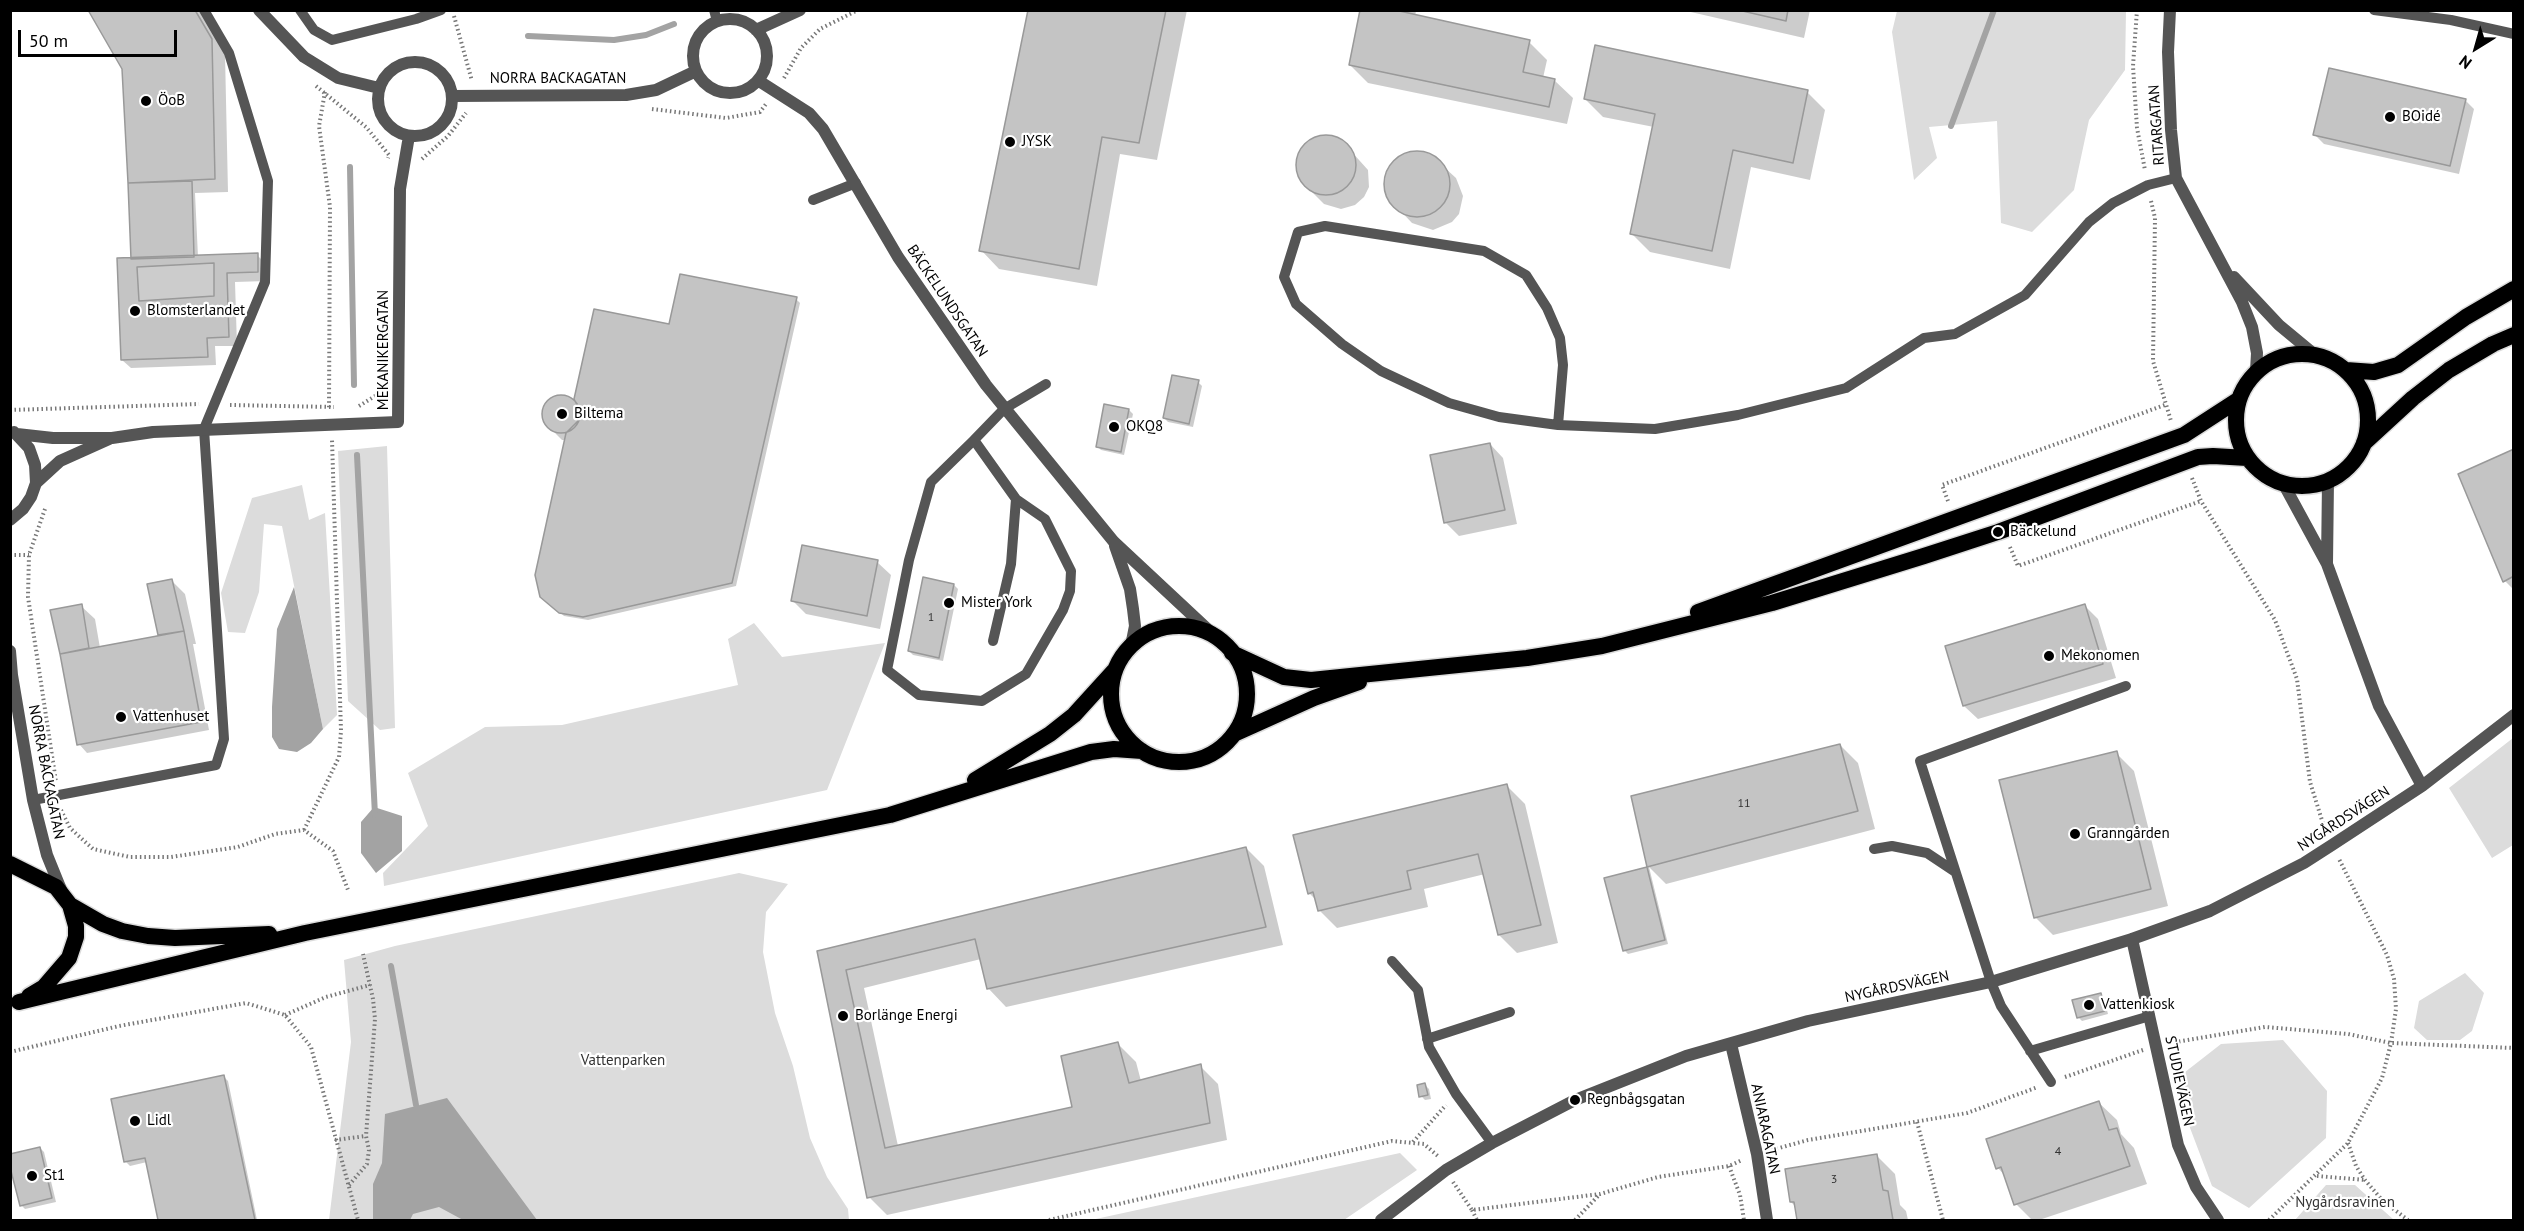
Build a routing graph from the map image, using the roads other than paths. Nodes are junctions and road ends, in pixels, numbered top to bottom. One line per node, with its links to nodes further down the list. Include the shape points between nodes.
1 (204, 10): 30 (lane, via 229,53 268,181 266,282)
2 (259, 10): 14 (street, via 304,57 338,78)
3 (300, 10): 8 (lane, via 314,30 332,40)
4 (441, 10): 8 (lane)
5 (800, 10): 10 (street)
6 (2170, 10): 17 (street, RITARGATAN, via 2170,130)
7 (2374, 10): 11 (lane, via 2451,20)
8 (419, 15)
9 (715, 16): 10 (street, via 738,20); 12 (street, via 696,42)
10 (756, 30): 13 (street, via 767,49 765,71)
11 (2514, 34)
12 (696, 71): 13 (street, via 702,82 724,94 749,89); 15 (street, NORRA BACKAGATAN, via 656,90 626,95)
13 (759, 81): 18 (street, BÄCKELUNDSGATAN, via 809,113)
14 (379, 88): 15 (street, via 394,68 419,62 441,73); 16 (street, via 380,113 397,132)
15 (452, 96): 16 (street, via 452,107 440,127 420,136)
16 (409, 136): 30 (street, MEKANIKERGATAN, via 400,189 399,422)
17 (2176, 178): 20 (street, RITARGATAN); 29 (lane, via 2148,185 2113,203 2089,222 2025,295 1955,334 1924,338 1846,388 1738,415 1655,429)
18 (856, 183): 19 (lane); 28 (street, BÄCKELUNDSGATAN, via 898,257)
19 (813, 200)
20 (2221, 263): 23 (street, RITARGATAN, via 2279,325); 25 (street, RITARGATAN, via 2252,327)
21 (2514, 289): 24 (highway, via 2398,365 2374,372)
22 (2514, 335): 34 (highway, via 2449,370)
23 (2314, 354): 24 (highway); 25 (highway, via 2279,357)
24 (2346, 370): 34 (highway, via 2367,405)
25 (2256, 371): 27 (highway)
26 (1046, 384): 28 (lane)
27 (2238, 400): 35 (highway, via 2236,428); 46 (highway, via 2184,435)
28 (1004, 409): 33 (lane); 41 (street, BÄCKELUNDSGATAN)
29 (1558, 425): 29 (lane, via 1563,365 1560,338 1526,275 1484,251 1325,226 1298,232 1284,277 1296,304 1342,344 1381,372 1449,403 1499,417)
30 (204, 429): 32 (street, MEKANIKERGATAN); 57 (lane, via 224,739 216,765)
31 (14, 432): 32 (street, MEKANIKERGATAN); 37 (street, via 29,448)
32 (112, 438): 37 (street, MEKANIKERGATAN, via 60,461)
33 (974, 440): 39 (lane); 39 (lane, via 931,482 909,560 887,670 919,695 982,701 1026,674 1064,610 1071,571 1045,519)
34 (2364, 443): 36 (highway, via 2352,463)
35 (2247, 458): 38 (highway, via 2269,477); 46 (highway, via 2198,457 1935,553 1772,603)
36 (2328, 481): 38 (highway, via 2298,486); 42 (street)
37 (36, 483): 40 (street, via 31,497)
38 (2283, 483): 42 (street)
39 (1016, 499): 44 (lane, via 1011,564)
40 (11, 521)
41 (1114, 542): 43 (street, BÄCKELUNDSGATAN); 45 (street, BÄCKELUNDSGATAN, via 1134,609)
42 (2327, 564): 55 (street, via 2379,706)
43 (1220, 640): 45 (highway, via 1203,631 1175,627 1147,634); 48 (highway)
44 (993, 641)
45 (1131, 646): 49 (highway)
46 (1602, 646): 50 (highway)
47 (10, 651): 57 (street, NORRA BACKAGATAN)
48 (1232, 653): 50 (highway, via 1284,677 1311,680); 53 (highway, via 1240,665 1246,693 1241,721)
49 (1116, 669): 54 (highway, via 1112,685 1114,715 1130,742); 56 (highway, via 1074,715 1050,734)
50 (1380, 674): 53 (highway)
51 (2126, 686): 60 (lane, via 1920,761)
52 (2514, 715): 55 (street, NYGÅRDSVÄGEN)
53 (1234, 734): 54 (highway, via 1215,752 1191,761 1166,761)
54 (1142, 752): 56 (highway, via 1091,752)
55 (2422, 786): 63 (street, NYGÅRDSVÄGEN, via 2304,863 2210,911)
56 (951, 795): 62 (highway, via 890,815)
57 (33, 800): 61 (street, NORRA BACKAGATAN, via 47,855)
58 (1874, 849): 60 (lane, via 1892,846 1926,853)
59 (10, 864): 61 (highway, via 47,881)
60 (1954, 871): 65 (lane)
61 (67, 900): 62 (highway, via 103,924 148,936); 66 (highway, via 76,926 69,958 44,987)
62 (305, 933): 66 (highway)
63 (2132, 939): 65 (street, NYGÅRDSVÄGEN); 68 (street, STUDIEVÄGEN)
64 (1392, 961): 69 (lane, via 1418,990)
65 (1991, 982): 70 (street, NYGÅRDSVÄGEN, via 1808,1021); 71 (lane)
66 (15, 1004)
67 (1510, 1012): 69 (lane)
68 (2150, 1016): 71 (lane); 76 (street, STUDIEVÄGEN, via 2178,1144 2196,1187)
69 (1427, 1039): 73 (lane, via 1456,1094)
70 (1731, 1044): 73 (street, NYGÅRDSVÄGEN, via 1686,1056 1575,1100); 75 (street, ANIARAGATAN, via 1757,1154)
71 (2030, 1052): 72 (lane)
72 (2051, 1082)
73 (1492, 1143): 74 (street, NYGÅRDSVÄGEN, via 1446,1170)
74 (1382, 1221)
75 (1767, 1221)
76 (2218, 1221)

